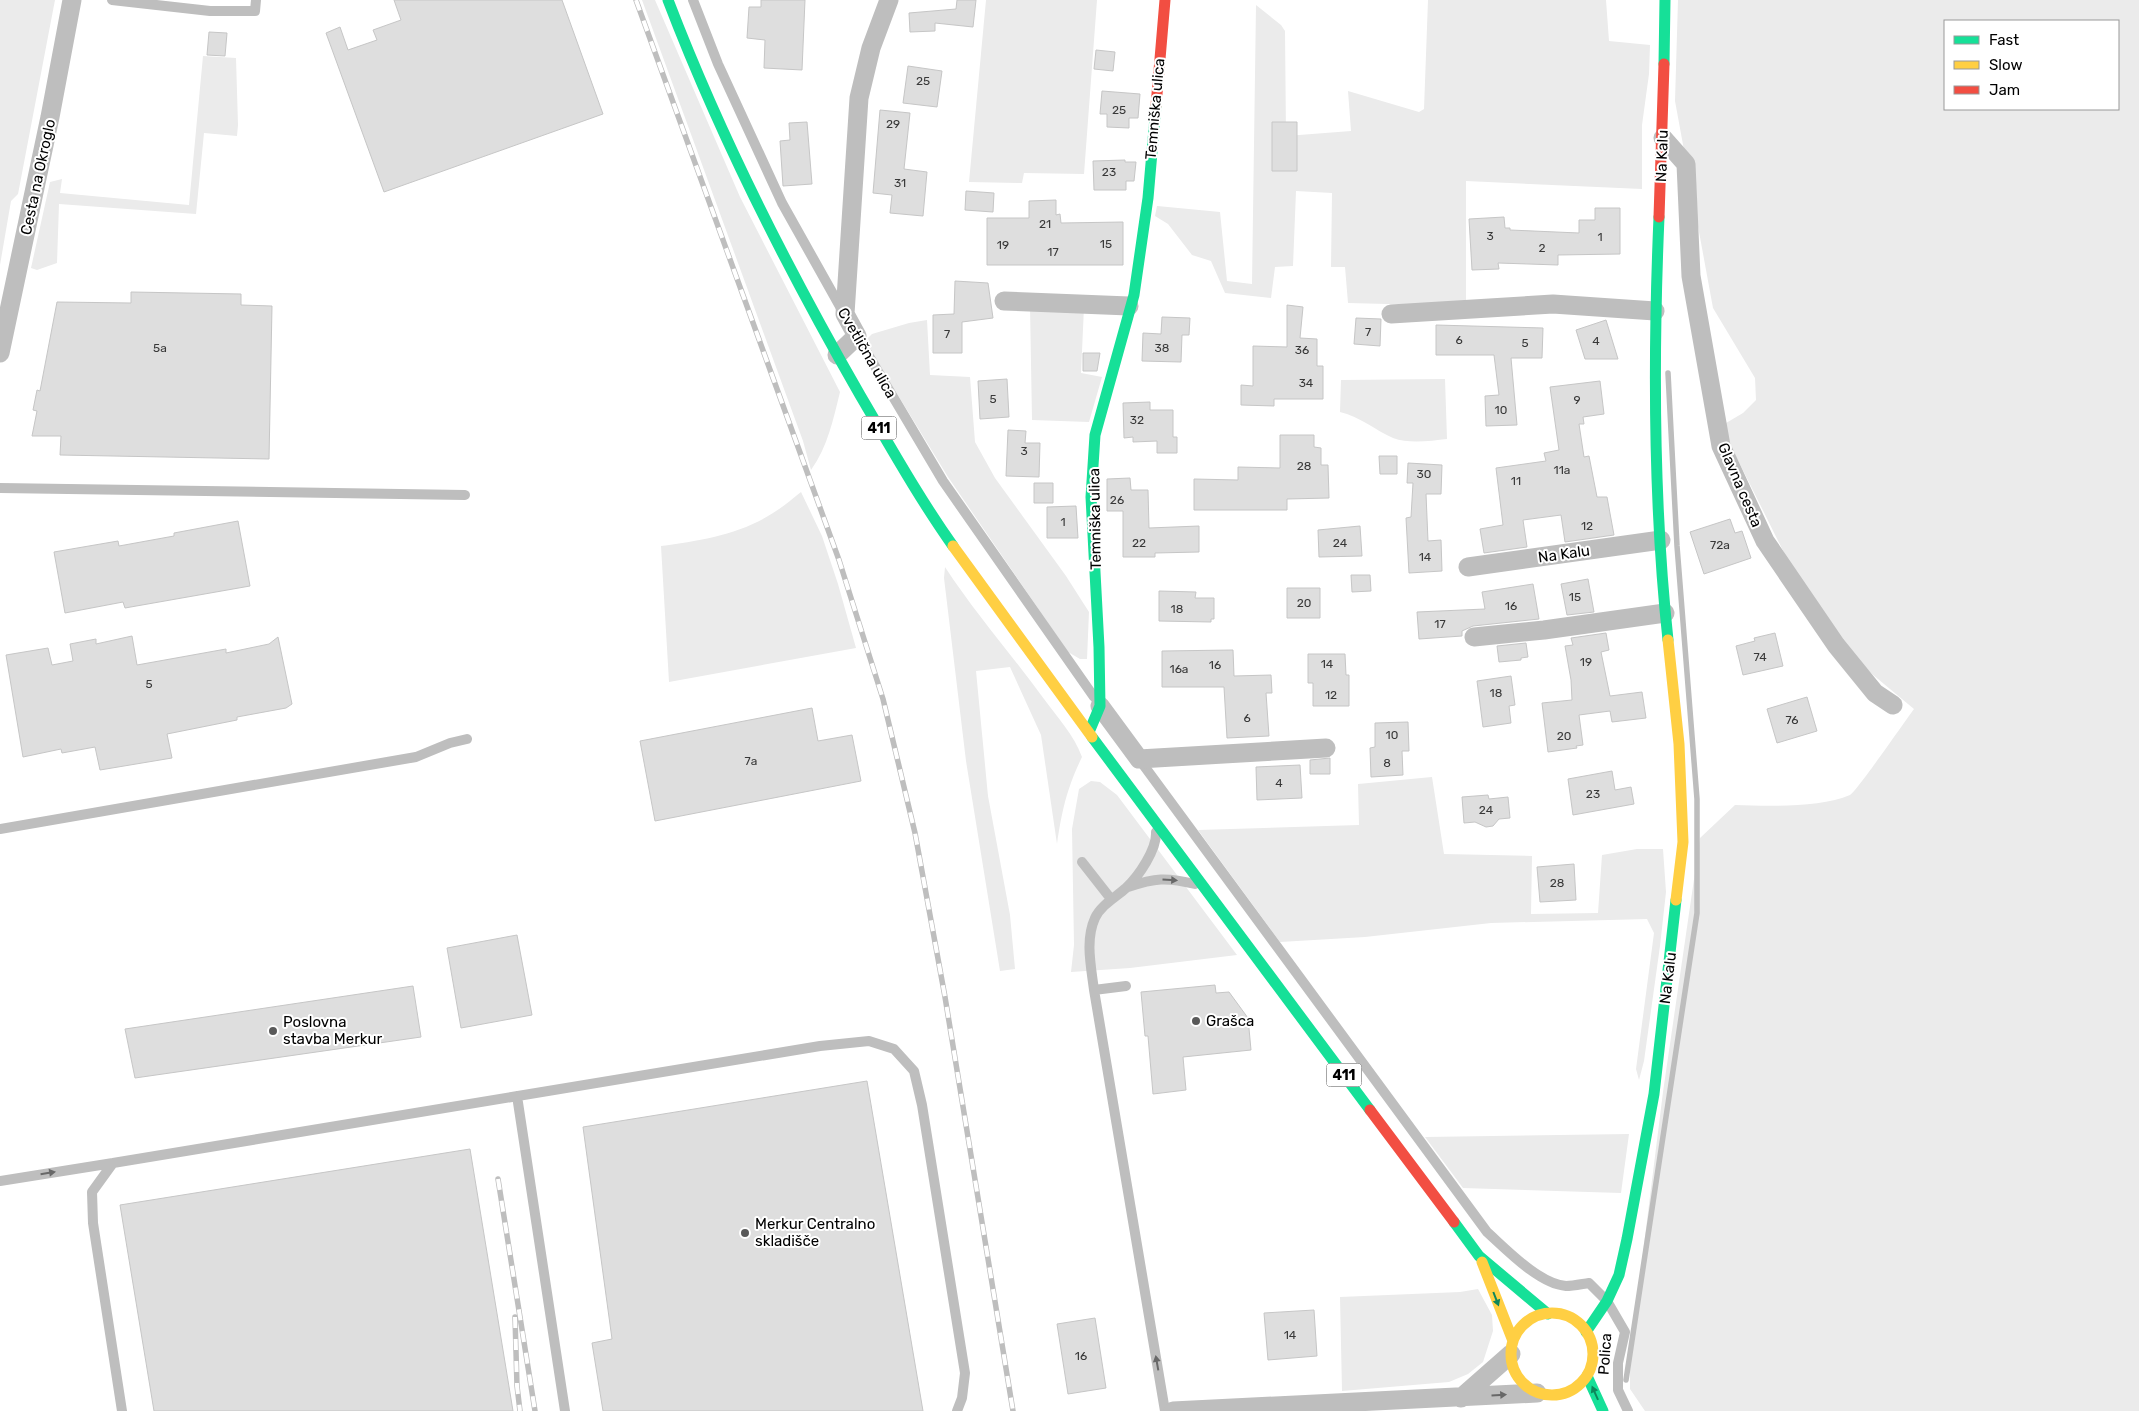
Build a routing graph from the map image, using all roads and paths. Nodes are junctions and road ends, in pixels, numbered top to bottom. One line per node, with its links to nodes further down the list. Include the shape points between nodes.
1 (72, 0): 16 (street, Cesta na Okroglo)
2 (112, 0): 3 (lane, via 210,11 255,11)
3 (256, 0)
4 (668, 0): 17 (street, 411, via 737,160 812,312)
5 (693, 0): 13 (lane, Cvetlična ulica, via 718,64 782,203)
6 (889, 0): 13 (street, via 871,48 859,98)
7 (1165, 0): 11 (street, Temniška ulica, via 1148,198 1134,295)
8 (1666, 0): 9 (street, Na Kalu)
9 (1664, 138): 12 (street, Na Kalu); 25 (street, Glavna cesta, via 1686,164 1691,276 1721,446 1765,541 1836,645 1875,693)
10 (1004, 301): 11 (street)
11 (1129, 306): 24 (street, Temniška ulica, via 1095,435 1091,497)
12 (1655, 311): 14 (street, via 1553,304); 20 (street, Na Kalu, via 1656,460)
13 (845, 314): 15 (street, Cvetlična ulica)
14 (1391, 314)
15 (857, 336): 17 (street); 24 (lane, Cvetlična ulica, via 943,481)
16 (0, 353)
17 (837, 355): 26 (street, 411, via 950,542)
18 (0, 488): 19 (lane)
19 (465, 495)
20 (1661, 540): 21 (street, Na Kalu); 22 (street, Na Kalu)
21 (1468, 567)
22 (1665, 613): 23 (street); 42 (street, Na Kalu, via 1679,744 1682,842 1654,1094 1619,1275)
23 (1474, 637)
24 (1100, 706): 26 (street); 29 (street)
25 (1893, 706)
26 (1089, 732): 30 (street, 411)
27 (467, 739): 31 (lane, via 416,756)
28 (1326, 748): 29 (street)
29 (1139, 759): 42 (lane, Polica, via 1487,1232 1527,1268 1542,1277 1565,1286 1589,1284)
30 (1154, 819): 33 (lane, via 1156,840 1152,853); 34 (street, 411)
31 (0, 829)
32 (1082, 862): 35 (lane)
33 (1128, 887): 34 (lane, one-way to 34, via 1149,880 1172,878 1195,884); 35 (lane)
34 (1210, 894): 41 (street, 411)
35 (1111, 899): 37 (lane, via 1096,917 1089,940)
36 (1126, 986): 37 (lane)
37 (1094, 990): 55 (lane, one-way to 37)
38 (517, 1096): 39 (lane); 53 (lane); 54 (lane, via 820,1046 869,1041 894,1049 914,1071 922,1105 965,1373)
39 (113, 1163): 40 (lane, one-way to 39); 52 (lane, via 92,1192 93,1223)
40 (0, 1181)
41 (1479, 1256): 43 (street, 411); 45 (street, 411, one-way to 45)
42 (1606, 1301): 44 (street, Na Kalu); 58 (lane, Polica, via 1624,1332 1618,1363 1618,1390)
43 (1548, 1314): 44 (street, 411, via 1570,1318); 45 (street, via 1527,1322 1518,1331)
44 (1586, 1332): 46 (street, via 1593,1354)
45 (1512, 1348): 47 (street, 411, via 1512,1364 1518,1377); 49 (street)
46 (1587, 1376): 48 (street, via 1577,1387); 57 (street, one-way to 46)
47 (1538, 1393): 48 (street, via 1550,1396); 49 (street, one-way to 47)
48 (1563, 1394): 50 (street)
49 (1461, 1398): 51 (street)
50 (1575, 1405)
51 (1415, 1406): 56 (street)
52 (122, 1411)
53 (565, 1411)
54 (957, 1411)
55 (1165, 1411)
56 (1173, 1411)
57 (1603, 1411)
58 (1628, 1411)

